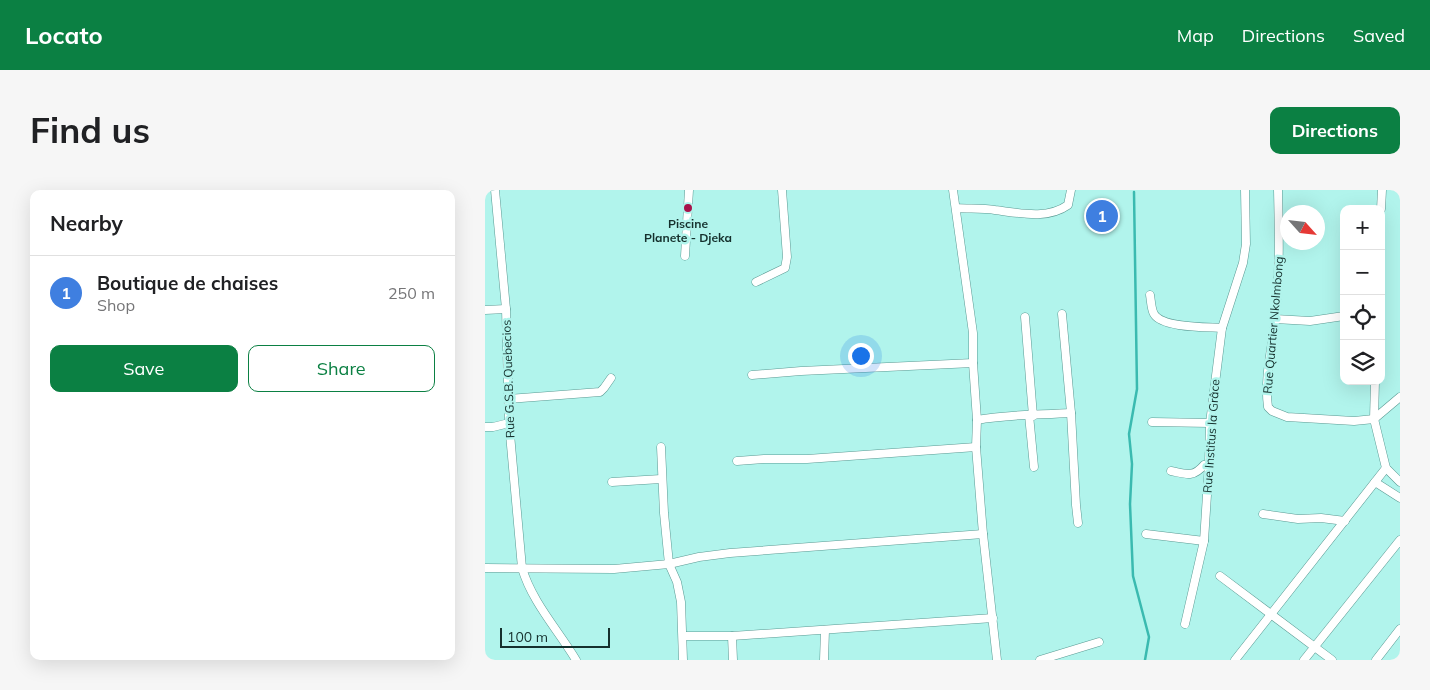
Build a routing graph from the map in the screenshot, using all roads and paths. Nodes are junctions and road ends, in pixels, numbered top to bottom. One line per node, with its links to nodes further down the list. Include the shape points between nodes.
1 (495, 190): 14 (street, Rue G.S.B. Quebecios)
2 (689, 190): 11 (street)
3 (782, 190): 12 (street, via 785,268)
4 (953, 190): 10 (street)
5 (1071, 190): 10 (street, via 1067,205 1058,211 1040,214)
6 (1245, 190): 20 (street, Rue Institus la Grâce, via 1243,263)
7 (1278, 190): 19 (street, Rue Quartier Nkolmbong, via 1280,245)
8 (1382, 190): 9 (street)
9 (1381, 205)
10 (956, 208): 21 (street, via 973,333)
11 (685, 256)
12 (756, 282)
13 (1150, 295): 20 (street, via 1153,314 1160,320 1190,327)
14 (506, 309): 15 (street); 26 (street, Rue G.S.B. Quebecios)
15 (485, 310)
16 (1062, 314): 27 (street)
17 (1025, 317): 28 (street)
18 (1340, 317): 19 (street, via 1310,321)
19 (1275, 319): 29 (street, Rue Quartier Nkolmbong, via 1267,375 1270,410 1287,417 1315,420)
20 (1222, 328): 33 (street, Rue Institus la Grâce)
21 (973, 363): 22 (street); 30 (street)
22 (752, 375)
23 (611, 378): 26 (street, via 600,392)
24 (1375, 385): 29 (street)
25 (1400, 396): 29 (street)
26 (508, 399): 31 (street, Rue G.S.B. Quebecios)
27 (1071, 413): 28 (street); 49 (street)
28 (1031, 416): 30 (street); 39 (street)
29 (1374, 419): 40 (street)
30 (977, 420): 36 (street)
31 (509, 422): 34 (street); 56 (street, Rue G.S.B. Quebecios)
32 (1152, 422): 33 (street)
33 (1210, 423): 38 (street, Rue Institus la Grâce)
34 (485, 427)
35 (661, 447): 42 (street)
36 (977, 448): 37 (street); 50 (street)
37 (737, 461)
38 (1209, 464): 41 (street, via 1190,475); 53 (street, Rue Institus la Grâce)
39 (1034, 467)
40 (1386, 468): 44 (street); 45 (street)
41 (1171, 471)
42 (661, 479): 43 (street); 54 (street)
43 (612, 482)
44 (1375, 482): 46 (street); 48 (street)
45 (1400, 482)
46 (1400, 498)
47 (1263, 514): 48 (street)
48 (1345, 521): 58 (street)
49 (1078, 523)
50 (983, 534): 54 (street, via 730,553); 59 (street)
51 (1146, 534): 53 (street)
52 (1400, 540): 66 (street)
53 (1204, 541): 60 (street, Rue Institus la Grâce)
54 (669, 564): 56 (street, via 614,569); 63 (street, via 681,602)
55 (485, 568): 56 (street)
56 (522, 568): 67 (street, Rue G.S.B. Quebecios, via 533,594)
57 (1221, 576): 58 (street)
58 (1271, 614): 66 (street); 73 (street)
59 (993, 618): 62 (street); 71 (street)
60 (1185, 624)
61 (1400, 629): 76 (street)
62 (825, 630): 64 (street); 70 (street)
63 (683, 636): 64 (street); 68 (street)
64 (732, 636): 69 (street)
65 (1099, 642): 72 (street)
66 (1315, 647): 74 (street); 75 (street)
67 (576, 660)
68 (683, 660)
69 (733, 660)
70 (824, 660)
71 (997, 660)
72 (1040, 660)
73 (1235, 660)
74 (1304, 660)
75 (1332, 660)
76 (1376, 660)

